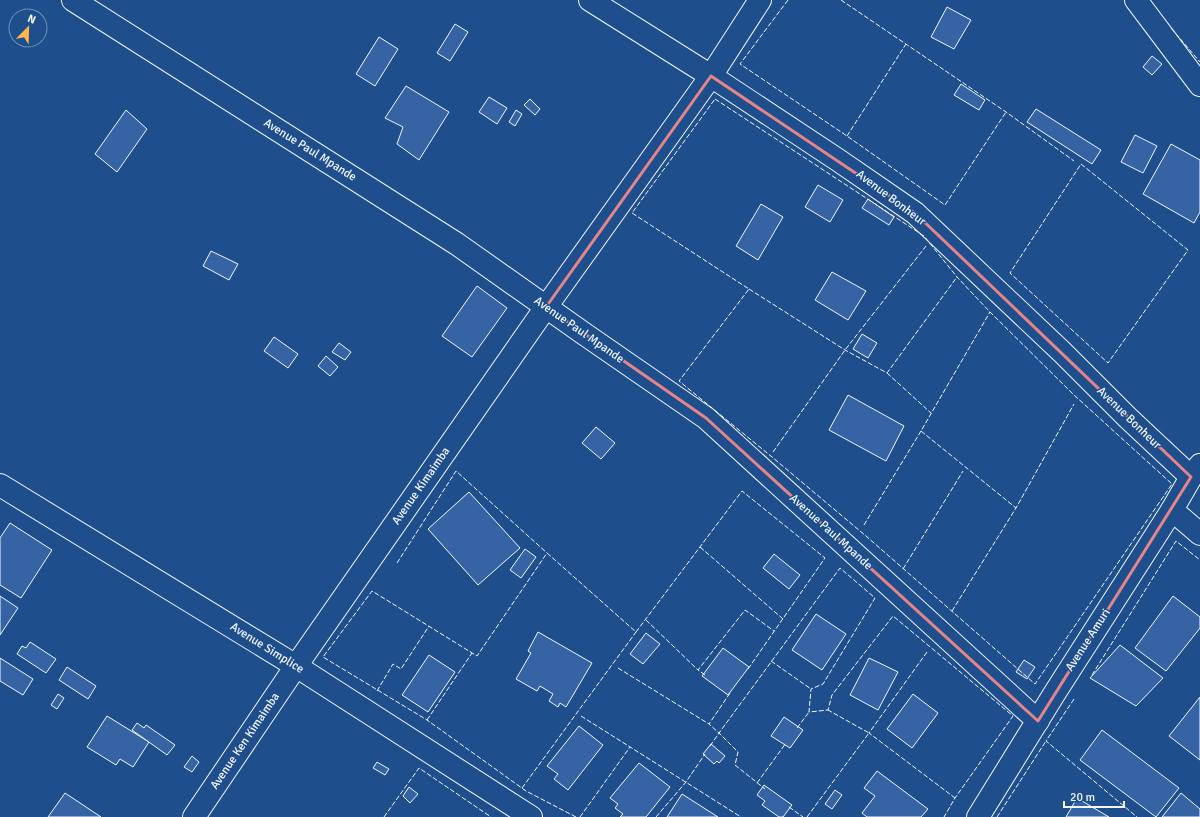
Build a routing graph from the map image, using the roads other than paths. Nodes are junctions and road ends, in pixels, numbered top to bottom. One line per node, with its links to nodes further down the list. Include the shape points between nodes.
1 (73, 0): 7 (street, Avenue Paul Mpande, via 457,244)
2 (590, 0): 5 (street, Avenue Bonheur)
3 (760, 0): 5 (street, Avenue Kimaimba)
4 (1136, 0): 6 (street)
5 (711, 76): 7 (street, Avenue Kimaimba); 8 (street, Avenue Bonheur, via 915,213 1128,418)
6 (1200, 85)
7 (546, 307): 12 (street, Avenue Kimaimba); 13 (street, Avenue Paul Mpande, via 706,418)
8 (1196, 471): 10 (street, Avenue Amuri)
9 (0, 485): 12 (street, Avenue Simplice)
10 (1172, 510): 11 (street); 13 (street, Avenue Amuri)
11 (1200, 534)
12 (296, 666): 14 (street, Avenue Ken Kimaimba); 15 (street, Avenue Simplice)
13 (1038, 721): 16 (street, Avenue Amuri)
14 (194, 817)
15 (531, 817)
16 (978, 817)

